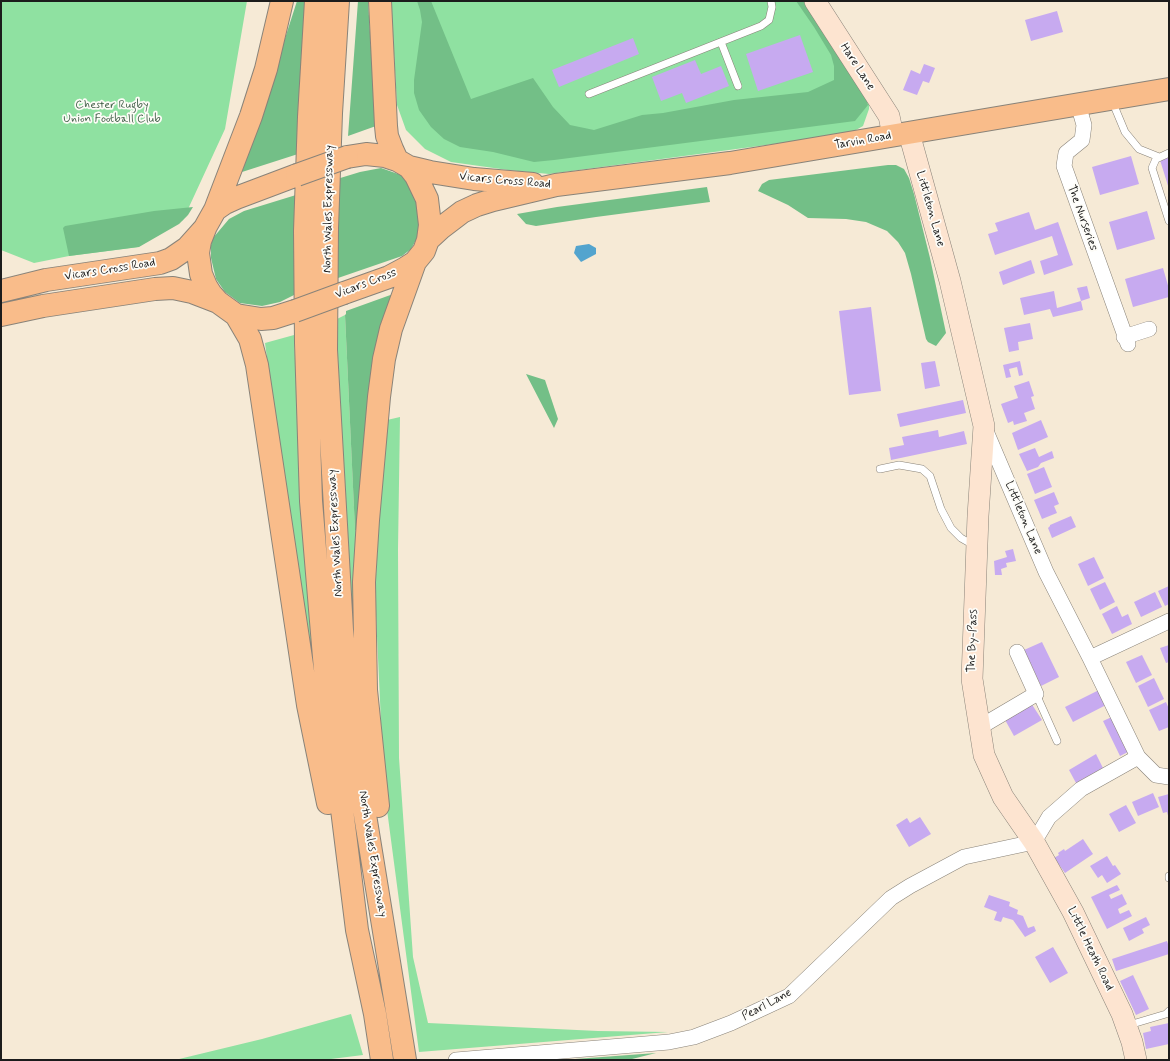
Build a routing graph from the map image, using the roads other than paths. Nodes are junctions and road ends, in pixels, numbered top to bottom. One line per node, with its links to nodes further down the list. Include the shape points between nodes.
1 (282, 1): 18 (highway, Vicars Cross, via 266,69 253,110)
2 (316, 1): 41 (highway, North Wales Expressway, via 308,117 305,231 310,501 326,681)
3 (338, 1): 42 (highway, North Wales Expressway, via 327,228 326,350 342,630 358,772)
4 (380, 1): 16 (highway, Vicars Cross, via 387,136 392,149)
5 (771, 1): 7 (lane, via 769,20 761,26)
6 (815, 1): 13 (street, Hare Lane)
7 (721, 42): 8 (lane); 10 (lane)
8 (738, 86)
9 (1169, 89): 11 (highway, Tarvin Road)
10 (589, 94)
11 (1113, 99): 12 (highway, Tarvin Road); 15 (lane, via 1114,108 1125,132 1139,149)
12 (1078, 104): 13 (highway, Tarvin Road); 28 (street, The Nurseries, via 1084,125 1082,140 1066,153 1064,166 1126,340)
13 (901, 134): 17 (highway, Tarvin Road, via 730,163); 29 (street, Littleton Lane, via 950,282)
14 (1169, 154): 15 (lane)
15 (1159, 157): 19 (lane, via 1153,162 1152,171)
16 (403, 163): 17 (highway, Vicars Cross Road, via 430,172 474,179); 18 (highway, bridge, via 385,156 366,154 347,157 225,202); 20 (highway, Vicars Cross, via 416,176 427,199 430,225)
17 (556, 185): 20 (highway, Vicars Cross Road, via 477,205 462,212)
18 (211, 218): 22 (highway, Vicars Cross Road, via 187,248 160,263); 23 (highway, Vicars Cross, via 200,241 199,263 206,286)
19 (1169, 221)
20 (428, 240): 21 (highway, Vicars Cross, via 424,251)
21 (415, 262): 26 (highway, Vicars Cross, bridge, via 389,276 273,318); 42 (highway, via 391,329 384,359 364,582 366,690 384,867)
22 (8, 286)
23 (218, 302): 24 (highway, Vicars Cross Road, via 173,288); 26 (highway, Vicars Cross)
24 (43, 306): 25 (highway, Vicars Cross Road); 27 (highway)
25 (1, 315)
26 (236, 315): 41 (highway, via 250,339 257,365 308,705 336,843)
27 (1, 323)
28 (1149, 329)
29 (984, 426): 31 (street, The By-Pass); 34 (street, Littleton Lane, via 1046,572)
30 (880, 469): 31 (lane, via 899,465 922,469 930,476 951,528 961,538)
31 (977, 547): 36 (street, The By-Pass, via 972,679)
32 (1169, 621): 34 (street)
33 (1017, 652): 35 (street)
34 (1090, 658): 38 (street, Littleton Lane)
35 (1036, 694): 36 (street); 37 (lane)
36 (980, 727): 40 (street, The By-Pass, via 984,755 1003,797)
37 (1057, 741)
38 (1138, 757): 39 (street, Littleton Lane, via 1156,775); 40 (street, via 1081,789 1049,817)
39 (1169, 777)
40 (1034, 842): 44 (street, Little Heath Road, via 1073,912); 47 (street, Pearl Lane, via 964,857 910,886 891,898 789,996 694,1038)
41 (357, 930): 45 (highway, North Wales Expressway)
42 (386, 947): 46 (highway, North Wales Expressway)
43 (1169, 1012): 44 (lane)
44 (1127, 1025): 48 (street, Little Heath Road)
45 (382, 1060)
46 (405, 1060)
47 (456, 1060)
48 (1136, 1060)

